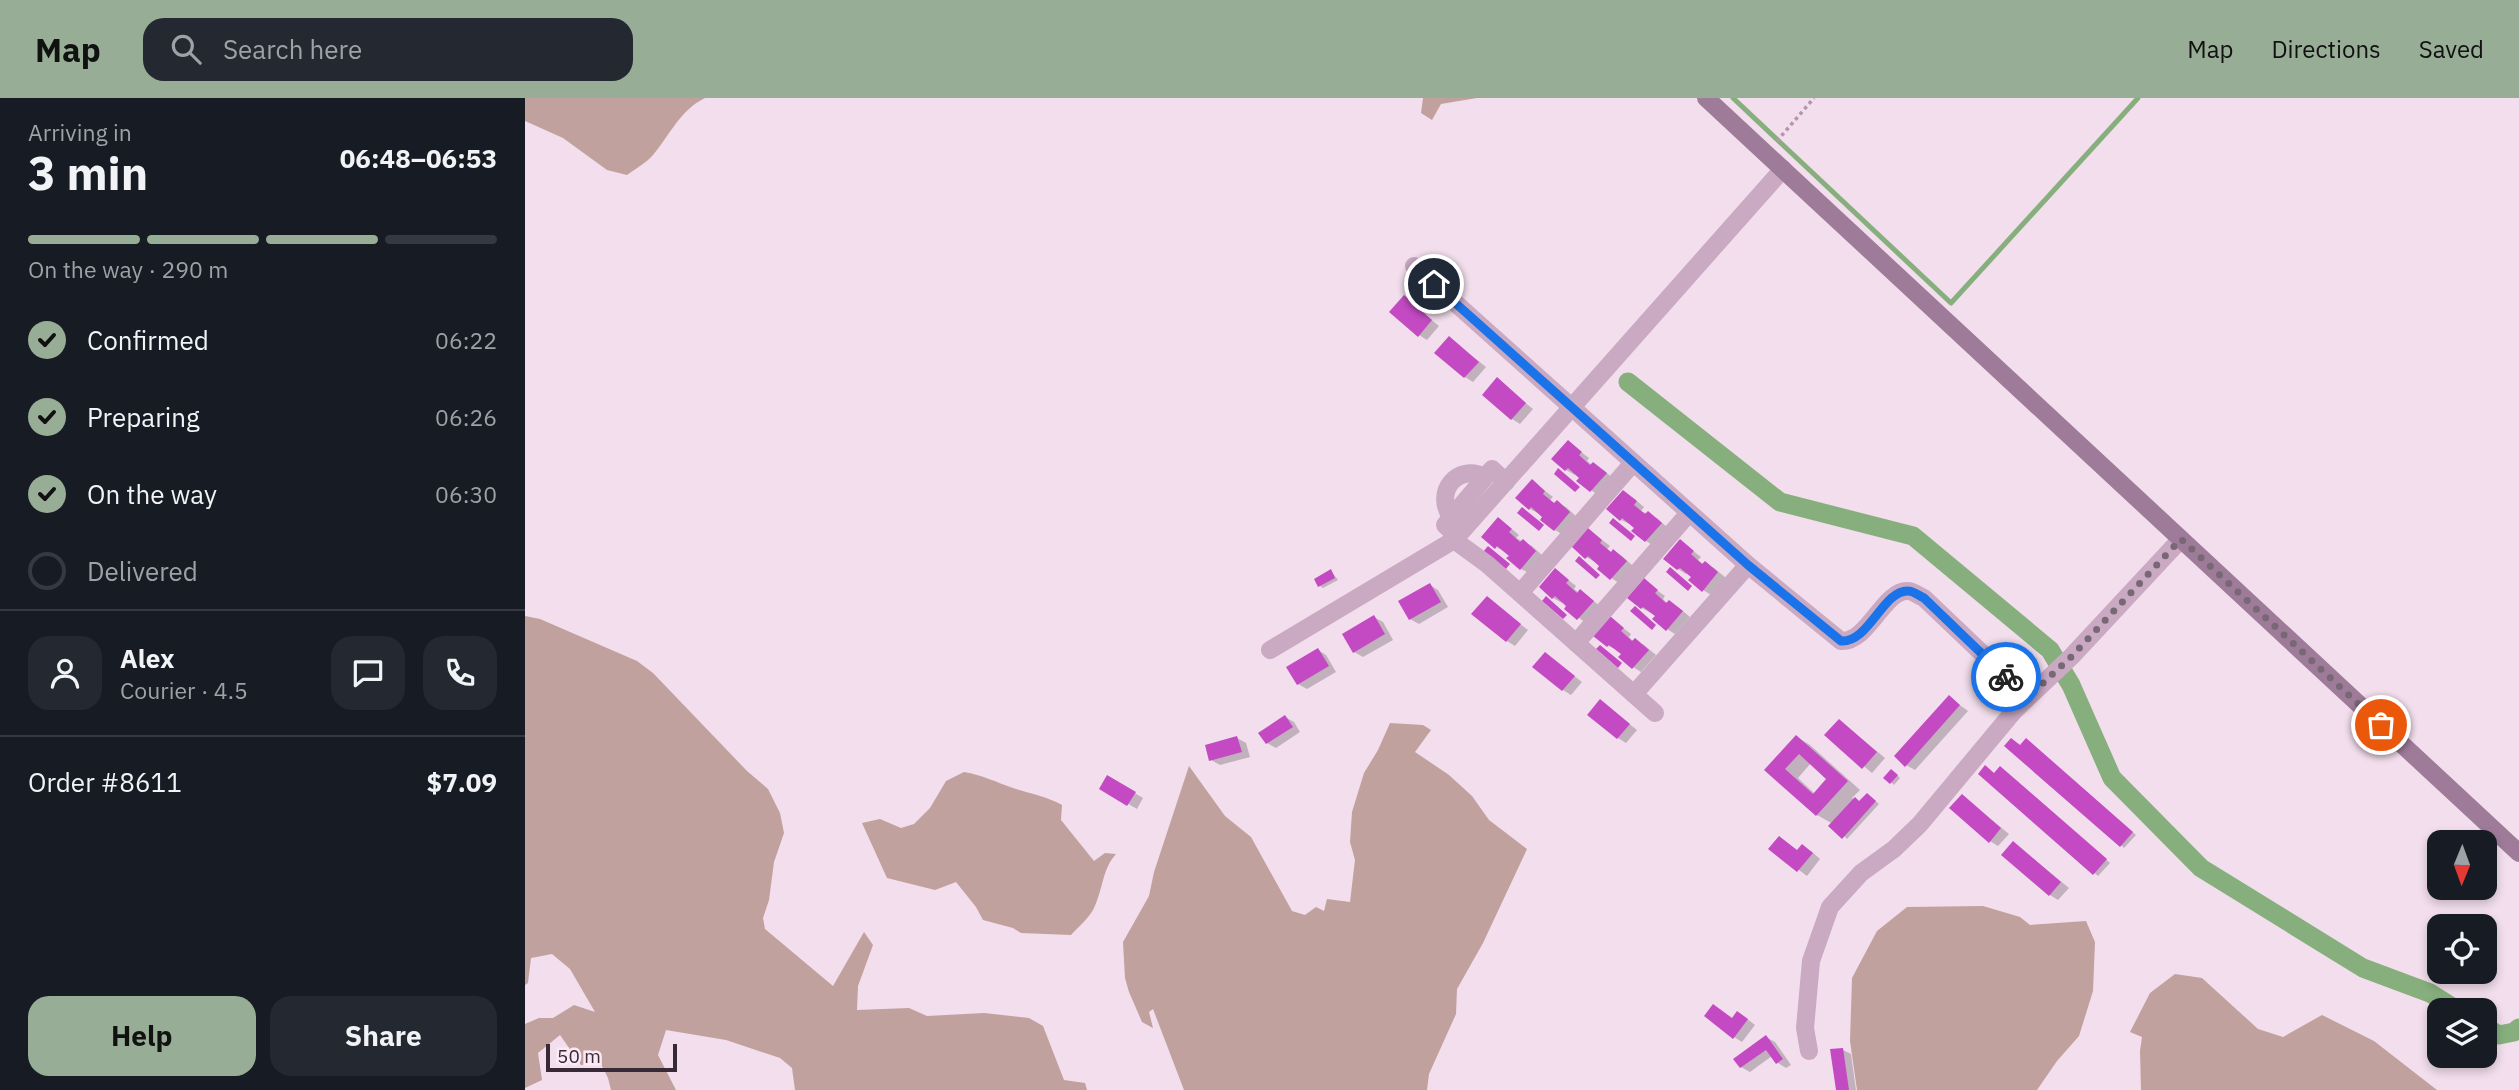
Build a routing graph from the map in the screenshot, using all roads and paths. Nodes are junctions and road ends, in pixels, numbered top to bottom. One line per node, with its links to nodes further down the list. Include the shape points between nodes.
1 (1706, 98): 3 (street)
2 (1814, 98): 3 (path)
3 (1766, 154): 4 (street)
4 (1783, 169): 6 (street); 11 (street)
5 (1414, 267): 6 (street)
6 (1571, 408): 7 (street); 8 (street)
7 (1633, 463): 9 (street); 13 (street)
8 (1506, 482): 10 (street); 10 (street, via 1492,469 1485,477 1466,473 1450,482 1444,500 1451,517 1445,525)
9 (1689, 513): 12 (street); 14 (street)
10 (1456, 538): 13 (street); 15 (street)
11 (2181, 539): 17 (street); 19 (street)
12 (1748, 565): 16 (street); 17 (street, via 1841,641 1859,635 1898,593 1910,591 1924,598)
13 (1520, 593): 14 (street)
14 (1576, 643): 16 (street)
15 (1270, 650)
16 (1634, 694): 18 (street)
17 (2028, 697): 20 (street, via 1920,824 1861,873 1829,907 1811,961 1805,1028)
18 (1655, 713)
19 (2519, 853)
20 (1809, 1051)

